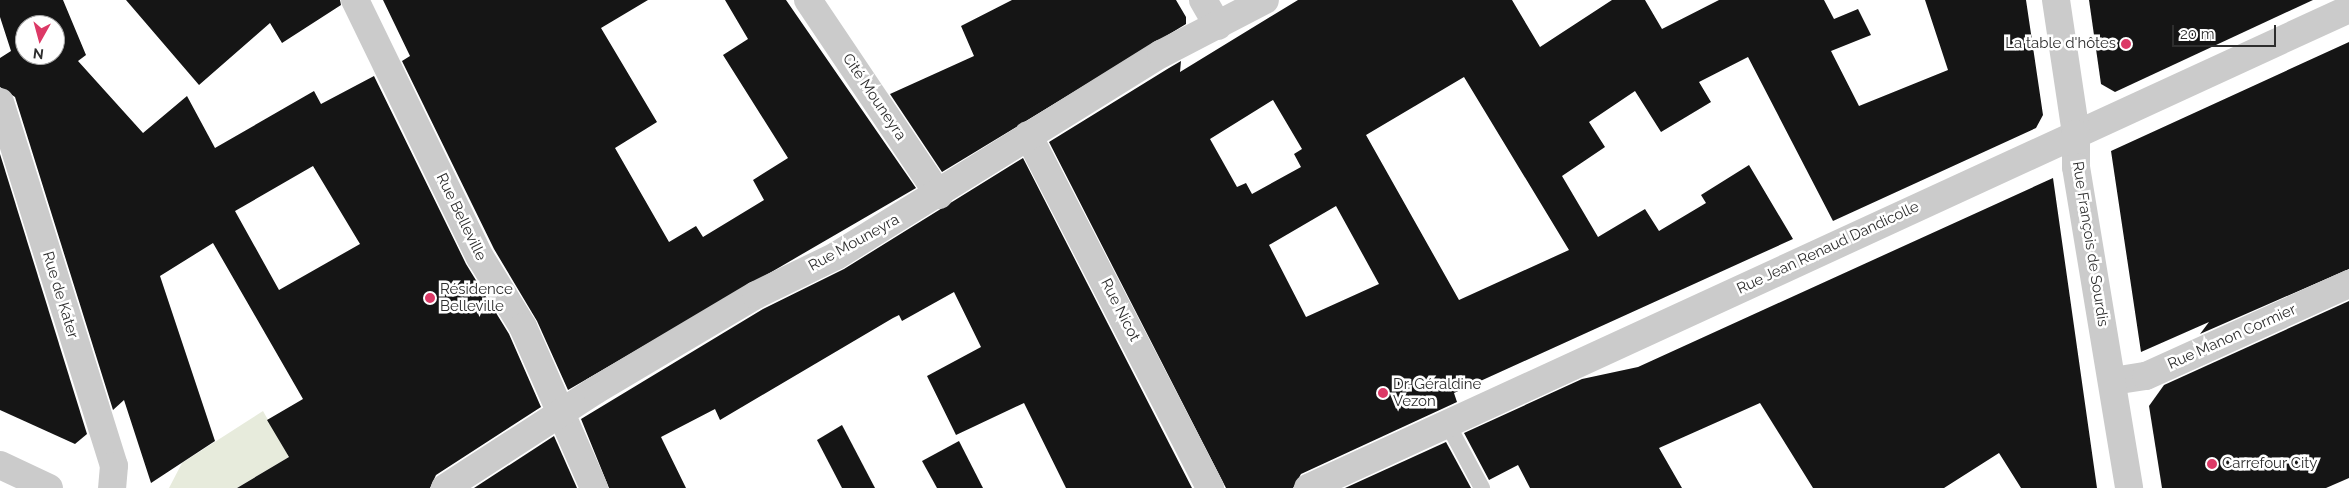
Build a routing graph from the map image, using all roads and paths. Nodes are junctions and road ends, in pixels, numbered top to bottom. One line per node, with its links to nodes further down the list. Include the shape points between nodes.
1 (356, 0): 14 (street, Rue Belleville, via 480,257 523,326)
2 (808, 0): 11 (street, Cité Mouneyra)
3 (1203, 0): 7 (street)
4 (1265, 0): 7 (street, Rue Mouneyra)
5 (2056, 0): 9 (street, Rue François de Sourdis)
6 (2349, 9): 9 (street, Rue Jean Renaud Dandicolle)
7 (1218, 26): 10 (street, Rue Mouneyra, via 1161,54)
8 (0, 102): 18 (street, Rue de Kater, via 114,466)
9 (2076, 134): 13 (street, Rue François de Sourdis, via 2076,167); 15 (street, Rue Jean Renaud Dandicolle)
10 (1028, 135): 11 (street, Rue Mouneyra); 21 (street, Rue Nicot)
11 (938, 195): 14 (street, Rue Mouneyra, via 836,256 756,295)
12 (2349, 284): 13 (street, Rue Manon Cormier, via 2146,376)
13 (2113, 381): 24 (street, Rue François de Sourdis)
14 (562, 410): 19 (street, Rue Mouneyra); 20 (street, Rue Belleville)
15 (1447, 423): 22 (street, Rue Jean Renaud Dandicolle); 23 (lane)
16 (0, 465): 17 (street)
17 (49, 488)
18 (112, 488)
19 (445, 488)
20 (594, 488)
21 (1210, 488)
22 (1308, 488)
23 (1482, 488)
24 (2129, 488)

